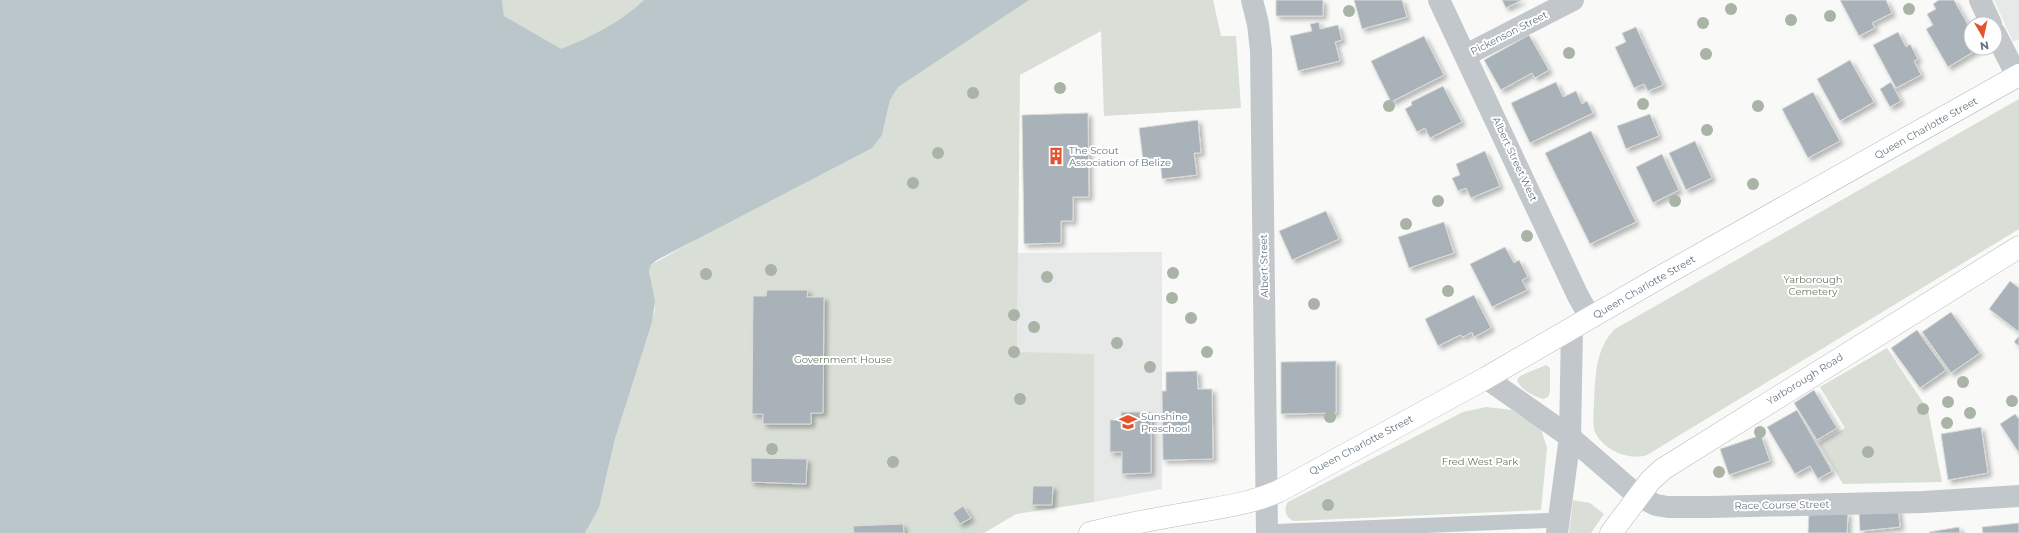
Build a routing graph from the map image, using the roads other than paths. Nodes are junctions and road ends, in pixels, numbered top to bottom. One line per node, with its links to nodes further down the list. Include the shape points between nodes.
1 (1252, 0): 14 (street, Albert Street, via 1261,51)
2 (1439, 0): 7 (street, Albert Street West)
3 (1573, 0): 7 (street, Pickenson Street)
4 (1980, 0): 5 (street)
5 (1987, 16)
6 (2003, 48): 8 (street)
7 (1466, 55): 10 (street, Albert Street West)
8 (2018, 76): 10 (main road, Queen Charlotte Street)
9 (2019, 247): 15 (main road, Yarborough Road, via 1678,458 1650,481)
10 (1590, 318): 11 (main road, Queen Charlotte Street)
11 (1572, 329): 12 (main road, Queen Charlotte Street); 13 (street)
12 (1486, 378): 13 (street, Race Course Street); 14 (main road, Queen Charlotte Street)
13 (1570, 437): 15 (street, Race Course Street); 17 (street)
14 (1268, 496): 18 (main road, Queen Charlotte Street); 19 (street, Albert Street)
15 (1638, 496): 16 (street, Race Course Street, via 1656,505 1668,507 1923,502); 20 (main road, Yarborough Road)
16 (2019, 496)
17 (1558, 526): 19 (lane)
18 (1090, 533)
19 (1267, 533)
20 (1611, 533)

